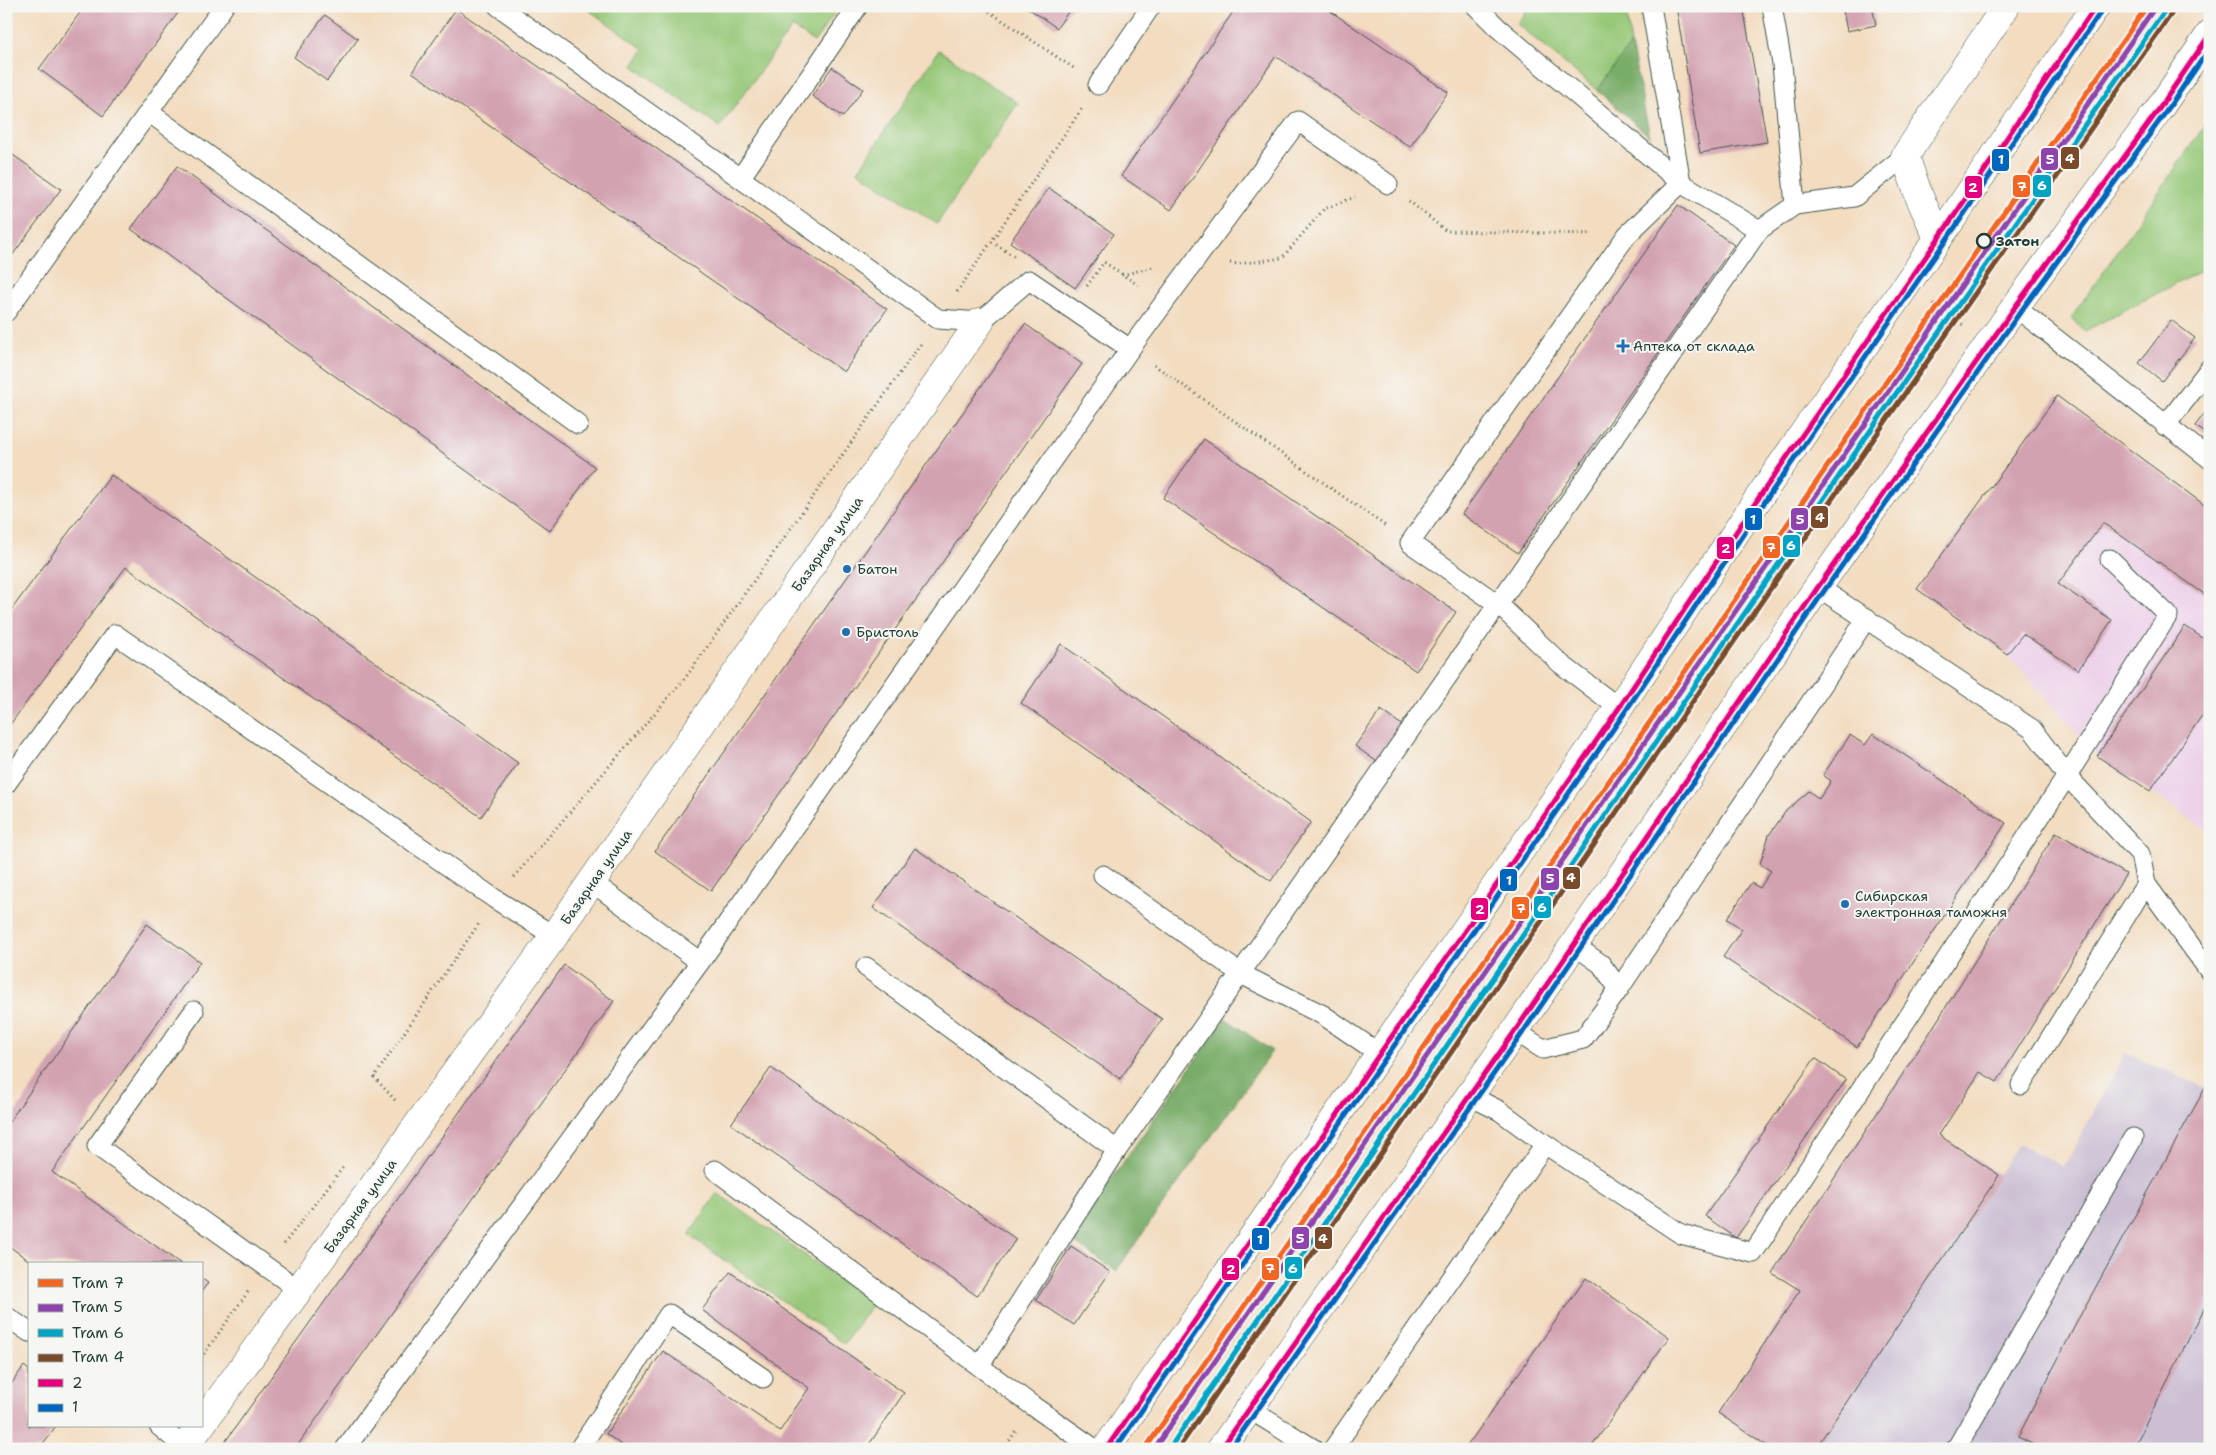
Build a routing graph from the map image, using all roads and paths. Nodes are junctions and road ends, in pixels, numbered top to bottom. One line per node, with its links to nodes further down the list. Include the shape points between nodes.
1 (224, 6): 13 (lane)
2 (498, 6): 15 (lane)
3 (858, 6): 15 (lane)
4 (981, 6): 12 (path)
5 (1151, 6): 12 (lane)
6 (1476, 6): 16 (lane)
7 (1651, 6): 16 (lane)
8 (1772, 6): 18 (lane, via 1782,64)
9 (2006, 6): 14 (main road)
10 (2096, 6): 21 (main road)
11 (2210, 34): 24 (main road)
12 (1098, 85): 26 (path)
13 (150, 113): 25 (lane); 31 (lane)
14 (1905, 156): 18 (lane, via 1854,197); 21 (main road)
15 (741, 177): 26 (lane)
16 (1681, 183): 19 (lane); 20 (lane)
17 (1388, 184): 20 (path, via 1446,231); 22 (path, via 1324,209 1282,258 1238,264); 22 (lane, via 1298,121)
18 (1795, 205): 19 (lane)
19 (1759, 230): 37 (lane)
20 (1627, 235): 34 (lane)
21 (1938, 238): 39 (main road)
22 (1198, 256): 29 (lane)
23 (1926, 300): 28 (path)
24 (2015, 307): 32 (lane); 36 (main road)
25 (6, 312)
26 (938, 319): 27 (lane); 45 (path, via 686,677)
27 (980, 322): 29 (lane, via 1029,280); 43 (main road, Базарная улица)
28 (1967, 328)
29 (1130, 349): 34 (path); 48 (lane)
30 (2210, 368): 32 (lane)
31 (578, 424)
32 (2165, 426): 33 (lane)
33 (2210, 459)
34 (1410, 543): 37 (lane)
35 (2110, 559): 40 (lane, via 2168,615)
36 (1818, 587): 38 (lane); 47 (main road)
37 (1499, 605): 39 (lane, via 1561,664); 51 (lane)
38 (1867, 618): 40 (lane, via 2032,729); 52 (lane)
39 (1620, 708): 55 (main road)
40 (2067, 776): 44 (lane, via 2140,854); 60 (lane, via 1753,1253 1681,1234)
41 (6, 784): 45 (lane, via 116,634)
42 (1102, 875): 51 (lane)
43 (592, 882): 46 (main road, Базарная улица); 48 (lane)
44 (2146, 884): 50 (lane); 56 (lane)
45 (495, 900): 46 (lane); 58 (path, via 374,1077 395,1099)
46 (554, 936): 65 (main road, Базарная улица)
47 (1574, 945): 52 (lane, via 1601,964); 54 (main road)
48 (700, 962): 76 (lane)
49 (866, 967): 61 (lane)
50 (2210, 972)
51 (1241, 974): 55 (lane, via 1323,1015); 61 (lane)
52 (1619, 989): 54 (lane, via 1583,1039 1543,1049)
53 (194, 1011): 64 (lane, via 97,1146)
54 (1515, 1031): 57 (main road)
55 (1380, 1054): 79 (main road)
56 (2022, 1085)
57 (1468, 1095): 60 (lane, via 1500,1111); 71 (main road)
58 (390, 1106)
59 (2133, 1138): 83 (lane)
60 (1545, 1144): 82 (lane)
61 (1117, 1150): 69 (lane)
62 (348, 1160): 64 (path)
63 (715, 1170): 69 (lane)
64 (267, 1266): 65 (lane); 68 (path)
65 (299, 1290): 72 (main road, Базарная улица)
66 (6, 1316): 67 (lane)
67 (28, 1331)
68 (202, 1357)
69 (980, 1365): 78 (lane)
70 (763, 1378): 77 (lane, via 669,1314)
71 (1249, 1409): 80 (main road); 81 (lane)
72 (202, 1425)
73 (162, 1428): 75 (lane)
74 (199, 1428): 75 (main road, Базарная улица)
75 (184, 1448)
76 (345, 1449)
77 (579, 1449)
78 (1095, 1449)
79 (1106, 1449)
80 (1221, 1449)
81 (1314, 1449)
82 (1333, 1449)
83 (1956, 1449)

